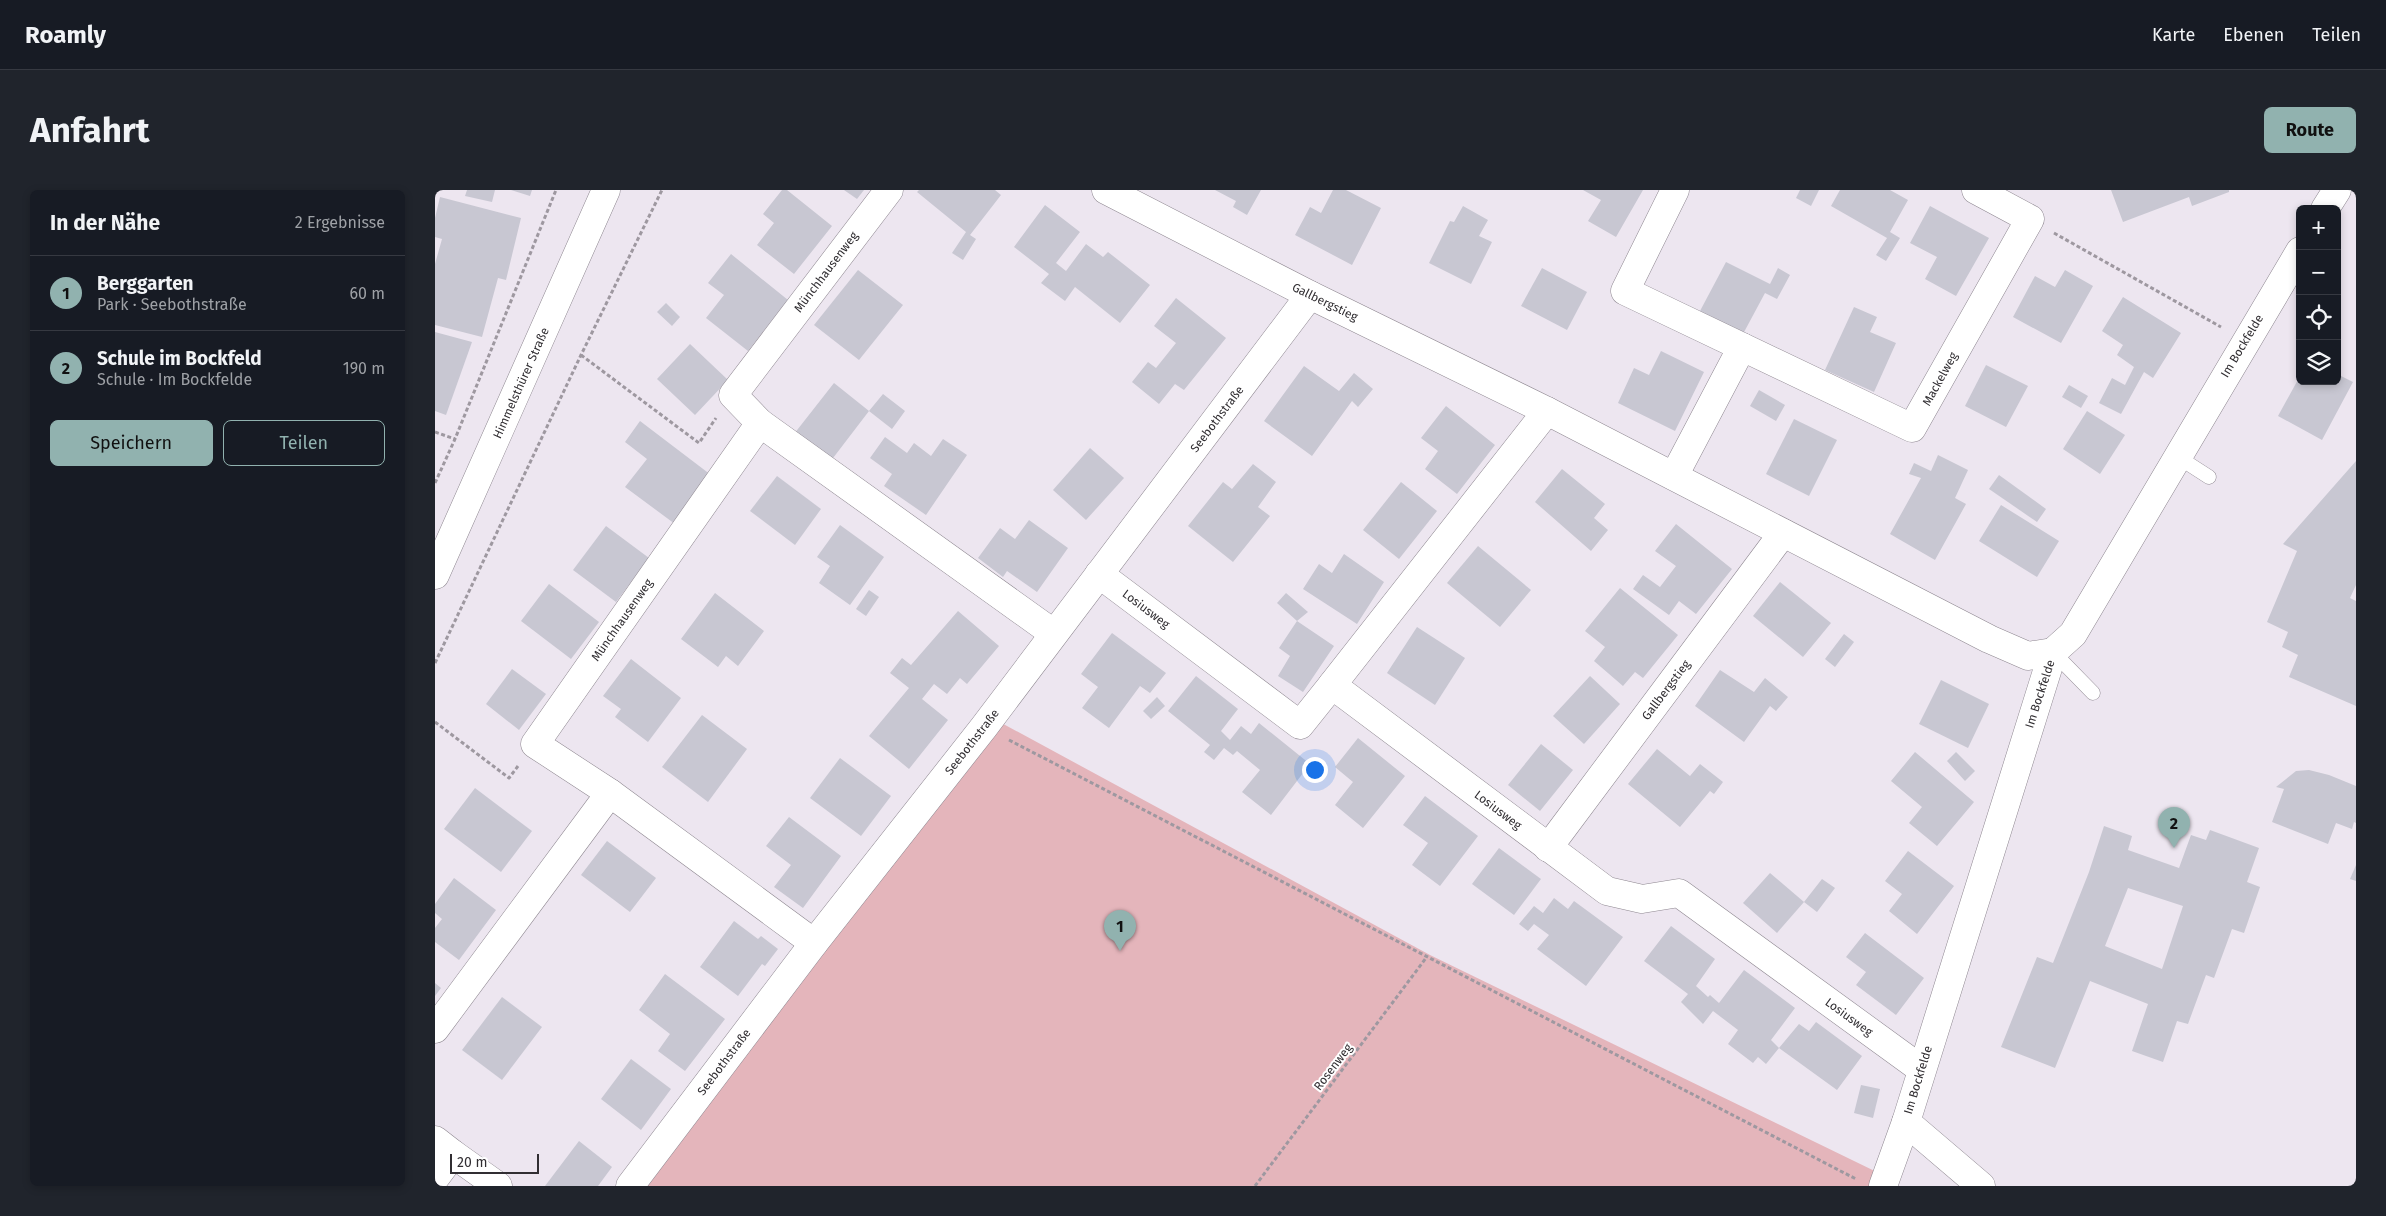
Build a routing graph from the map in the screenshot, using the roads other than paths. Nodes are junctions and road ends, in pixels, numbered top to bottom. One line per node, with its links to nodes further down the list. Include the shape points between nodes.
1 (606, 190): 18 (street, Himmelsthürer Straße)
2 (889, 190): 12 (street, Münchhausenweg, via 733,395)
3 (1106, 190): 9 (street, Gallbergstieg)
4 (1675, 190): 10 (street, Mackelweg, via 1625,291)
5 (1976, 190): 10 (street, Mackelweg, via 2030,219 1912,428)
6 (2337, 190): 7 (street)
7 (2328, 205)
8 (2296, 257): 13 (street, Im Bockfelde)
9 (1311, 295): 11 (street, Gallbergstieg); 17 (street, Seebothstraße)
10 (1742, 347): 14 (street)
11 (1547, 411): 14 (street, Gallbergstieg); 21 (street)
12 (760, 423): 19 (street); 23 (street, Münchhausenweg, via 535,744)
13 (2178, 458): 15 (lane); 20 (street, Im Bockfelde, via 2073,634)
14 (1674, 476): 16 (street, Gallbergstieg)
15 (2209, 477)
16 (1783, 533): 20 (street, Gallbergstieg, via 1989,639 2028,656); 24 (street, Gallbergstieg)
17 (1099, 574): 19 (street, Seebothstraße); 21 (street, Losiusweg, via 1300,725)
18 (435, 575)
19 (1053, 633): 25 (street, Seebothstraße, via 984,727)
20 (2053, 652): 22 (lane); 27 (street, Im Bockfelde)
21 (1333, 686): 24 (street, Losiusweg)
22 (2093, 692)
23 (610, 793): 25 (street); 26 (street)
24 (1548, 848): 27 (street, Losiusweg, via 1607,891 1642,899 1679,893)
25 (814, 944): 33 (street, Seebothstraße)
26 (435, 1029)
27 (1921, 1069): 28 (street, Im Bockfelde)
28 (1906, 1122): 31 (street, Im Bockfelde); 34 (street)
29 (444, 1147): 30 (street); 32 (street)
30 (435, 1178)
31 (1873, 1184)
32 (499, 1186)
33 (630, 1186)
34 (1981, 1186)

